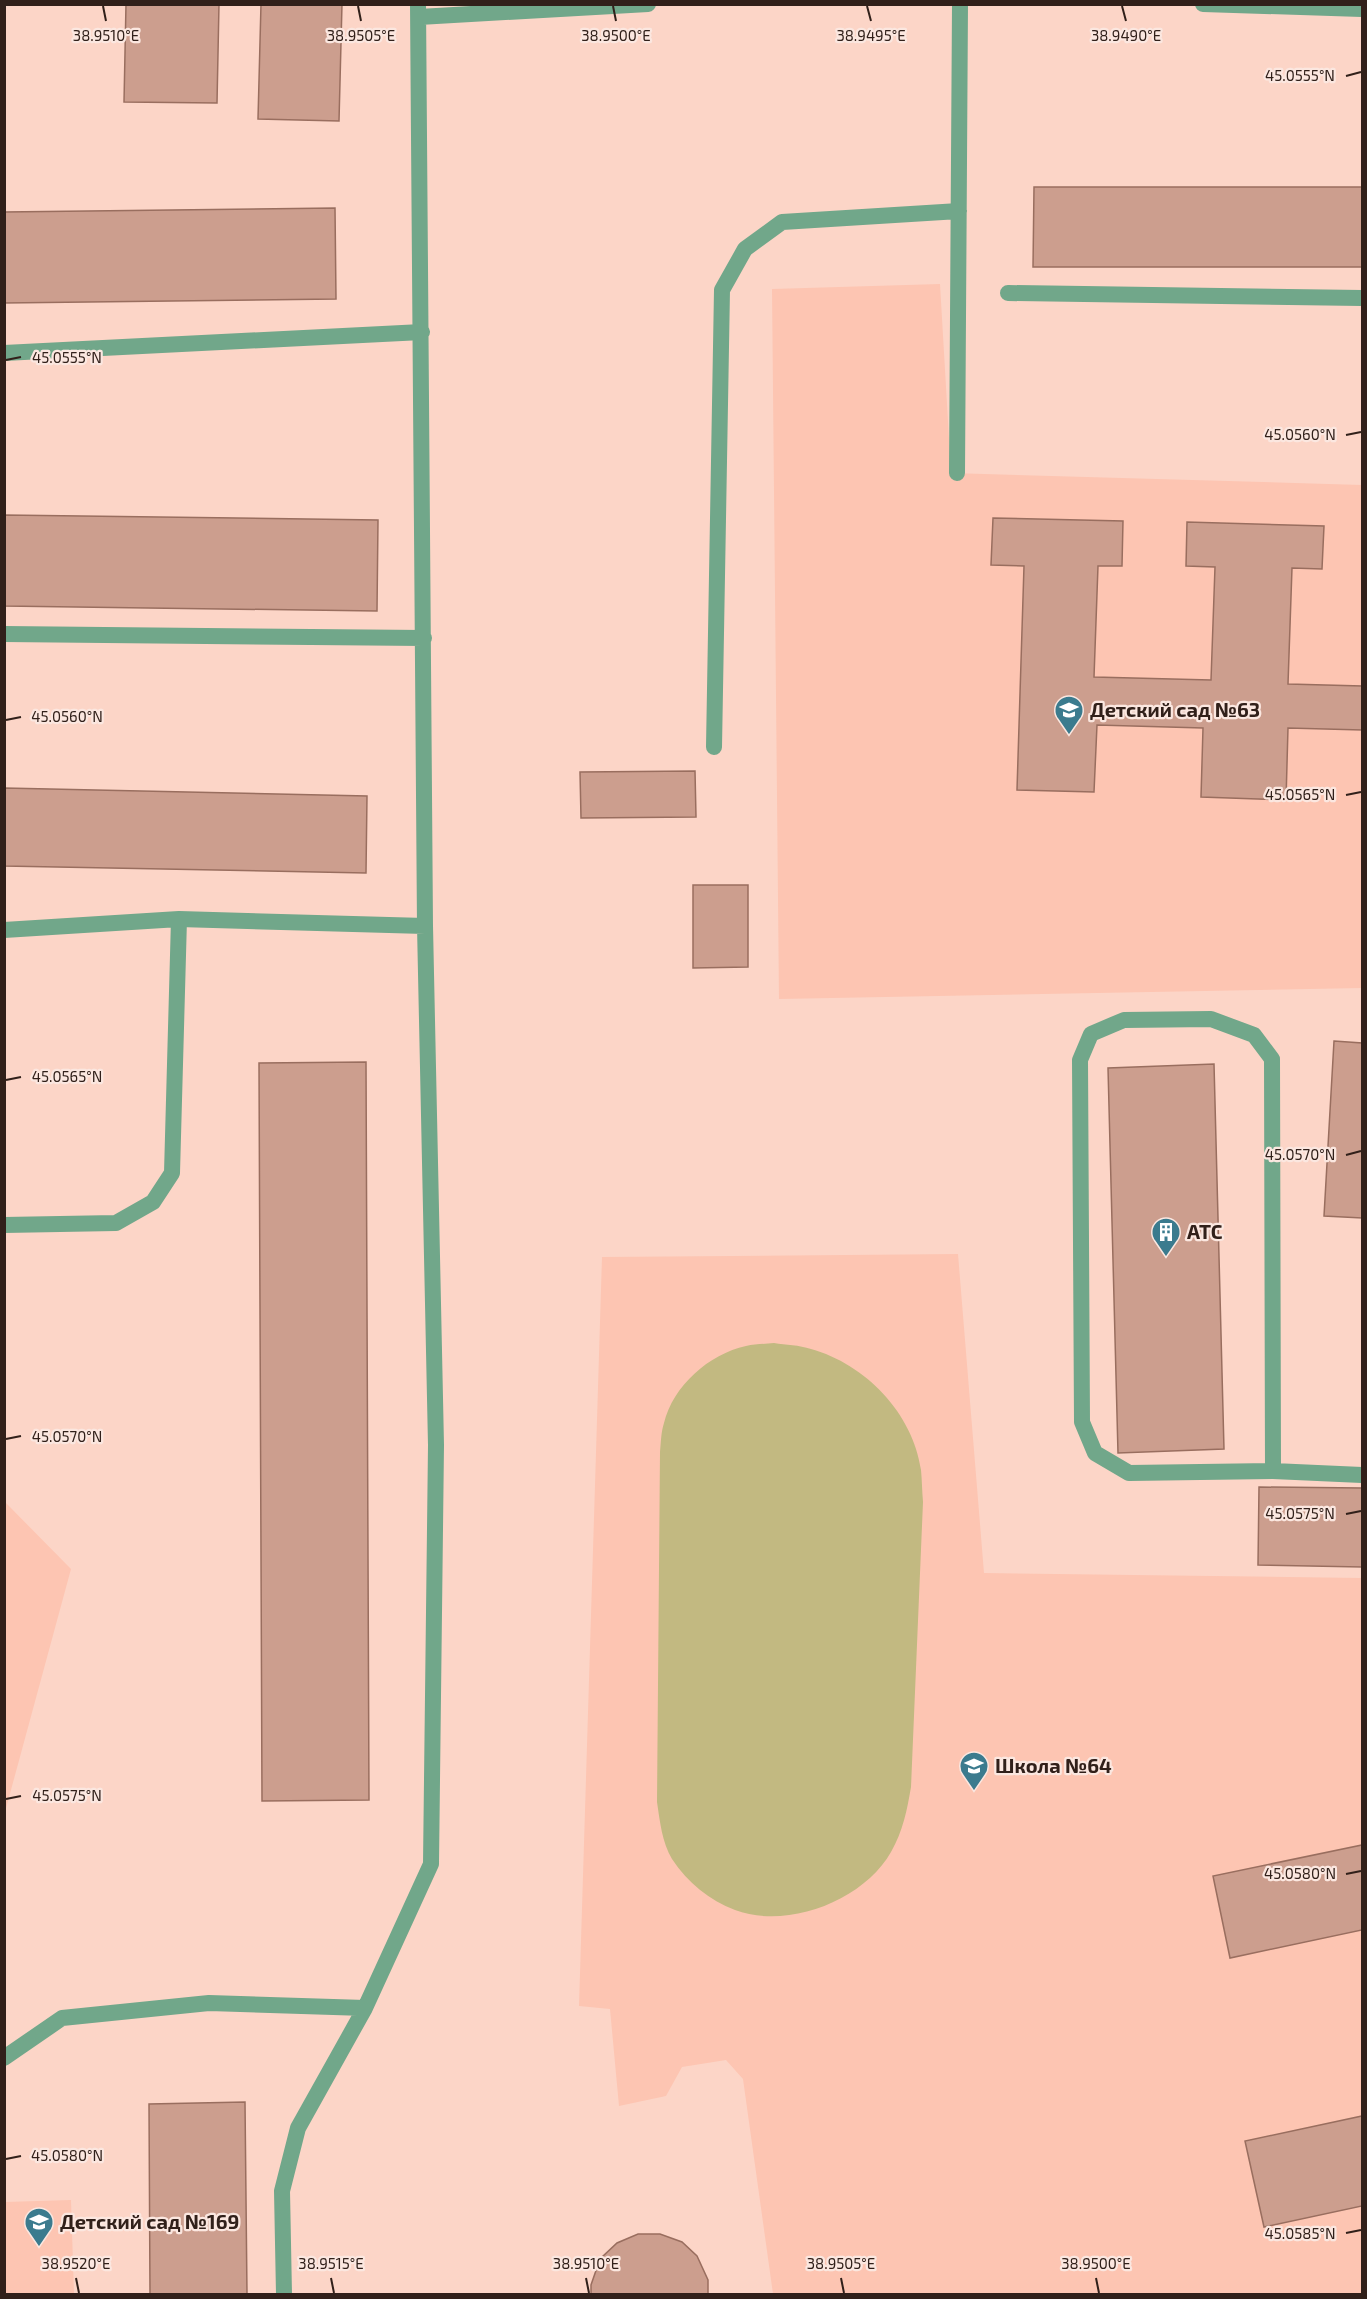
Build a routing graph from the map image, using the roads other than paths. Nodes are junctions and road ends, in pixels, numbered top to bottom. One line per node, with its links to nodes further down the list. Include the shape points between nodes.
1 (648, 4): 5 (lane)
2 (960, 4): 6 (lane)
3 (1203, 4): 4 (lane)
4 (1362, 9)
5 (418, 11): 9 (lane)
6 (958, 211): 11 (lane); 14 (lane, via 782,222 745,249 722,290)
7 (1008, 293): 8 (lane)
8 (1362, 298)
9 (422, 332): 10 (lane); 13 (lane)
10 (4, 353)
11 (957, 473)
12 (4, 634): 13 (lane)
13 (424, 638): 16 (lane)
14 (714, 747)
15 (179, 919): 16 (lane); 17 (lane); 18 (lane, via 172,1173 153,1202 116,1222)
16 (425, 926): 21 (lane, via 436,1445 431,1864)
17 (4, 930)
18 (4, 1225)
19 (1273, 1471): 19 (lane, via 1129,1473 1095,1453 1082,1422 1080,1060 1091,1034 1124,1020 1211,1019 1254,1035 1272,1059); 20 (lane)
20 (1362, 1475)
21 (365, 2008): 22 (lane, via 209,2003 62,2018); 23 (lane, via 298,2128 282,2191)
22 (4, 2058)
23 (285, 2295)

